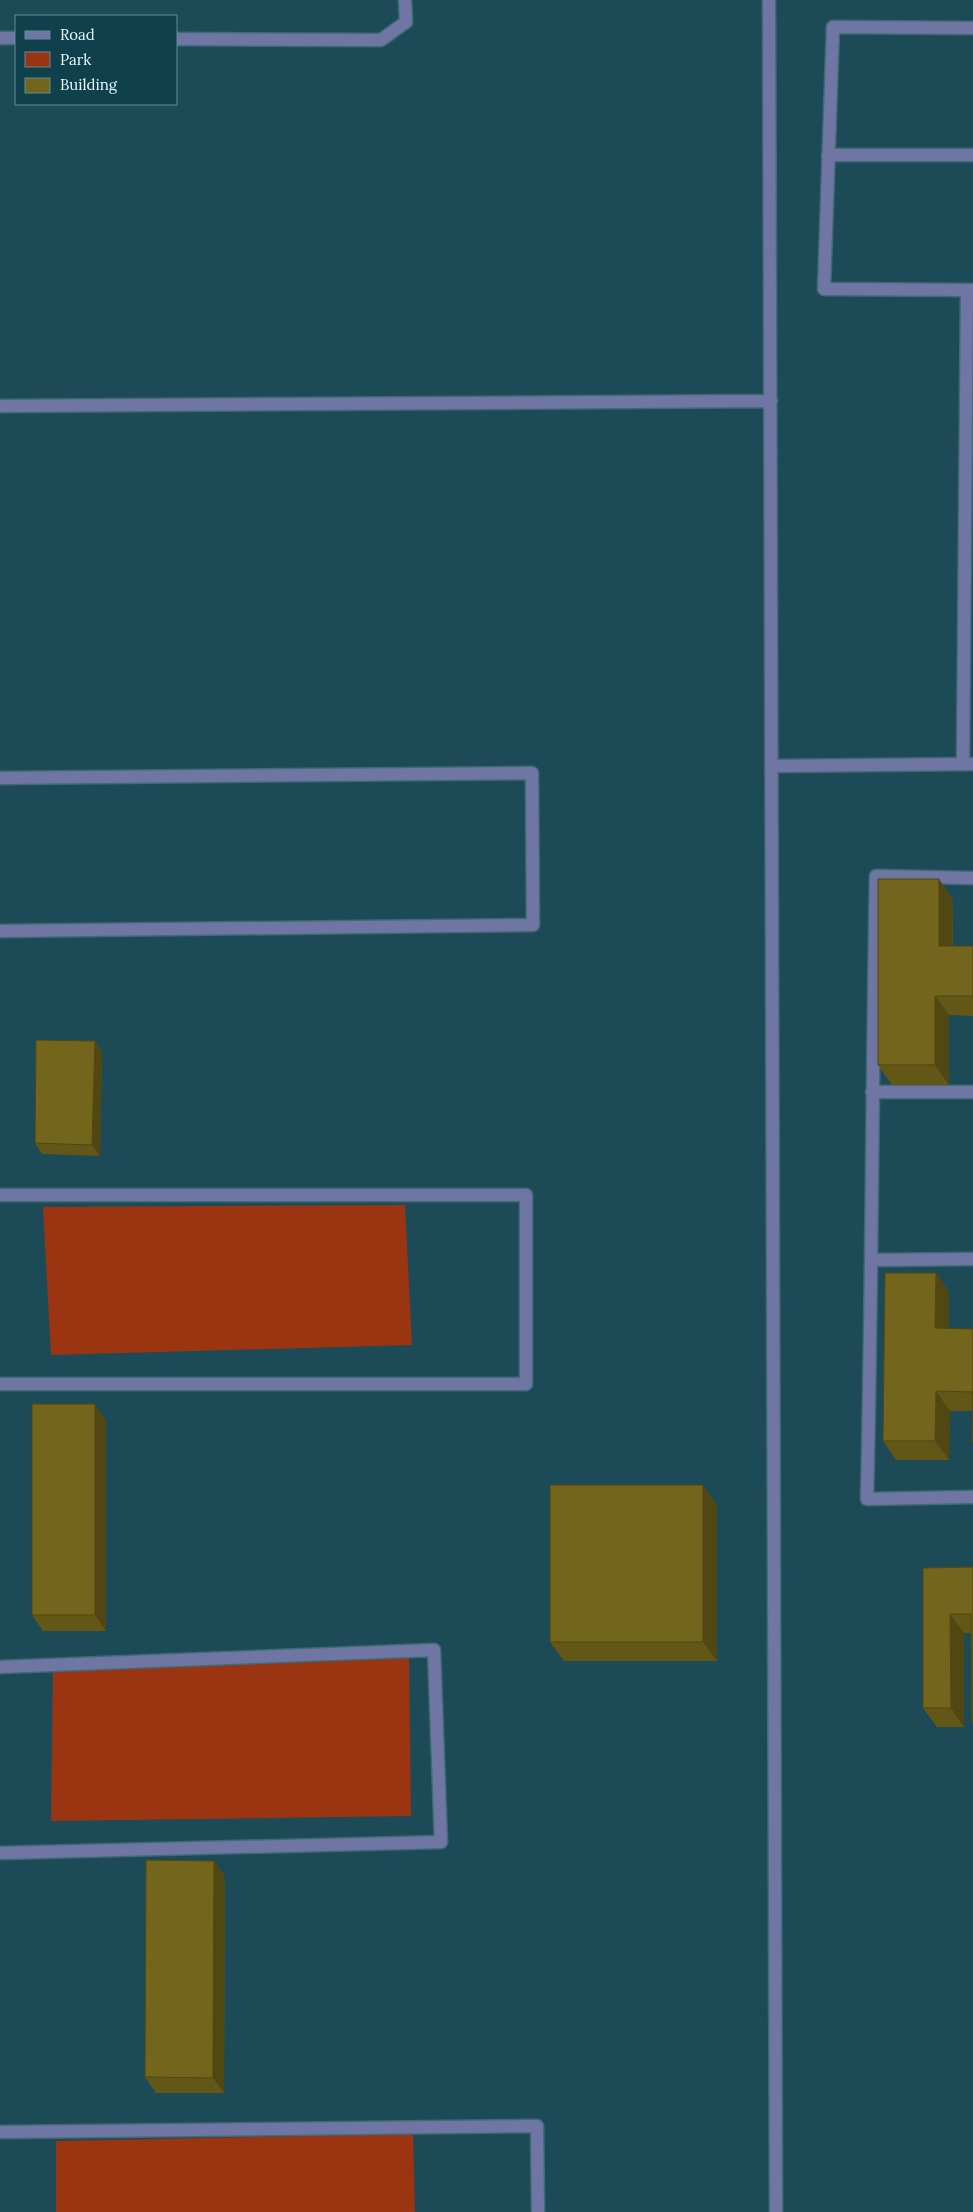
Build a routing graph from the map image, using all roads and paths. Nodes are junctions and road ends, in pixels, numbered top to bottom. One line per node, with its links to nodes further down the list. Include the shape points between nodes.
1 (406, 0): 6 (street, via 406,22 381,40)
2 (769, 0): 10 (street)
3 (973, 28): 7 (street, via 833,27)
4 (0, 38): 5 (street)
5 (15, 38)
6 (178, 39)
7 (828, 155): 8 (street); 9 (street, via 824,289)
8 (973, 155)
9 (970, 290): 12 (street)
10 (771, 400): 11 (street); 14 (street)
11 (0, 406)
12 (969, 526): 13 (street)
13 (968, 764): 14 (street)
14 (772, 766): 29 (street)
15 (0, 778): 17 (street, via 532,772 533,925)
16 (973, 878): 18 (street, via 876,876)
17 (0, 931)
18 (872, 1092): 19 (street); 22 (street)
19 (973, 1092)
20 (0, 1195): 23 (street, via 526,1195 526,1384)
21 (973, 1259): 22 (street)
22 (873, 1260): 24 (street, via 867,1499)
23 (0, 1384)
24 (973, 1497)
25 (0, 1667): 26 (street, via 434,1650 441,1842)
26 (0, 1853)
27 (0, 2132): 28 (street, via 537,2126)
28 (538, 2212)
29 (776, 2212)

